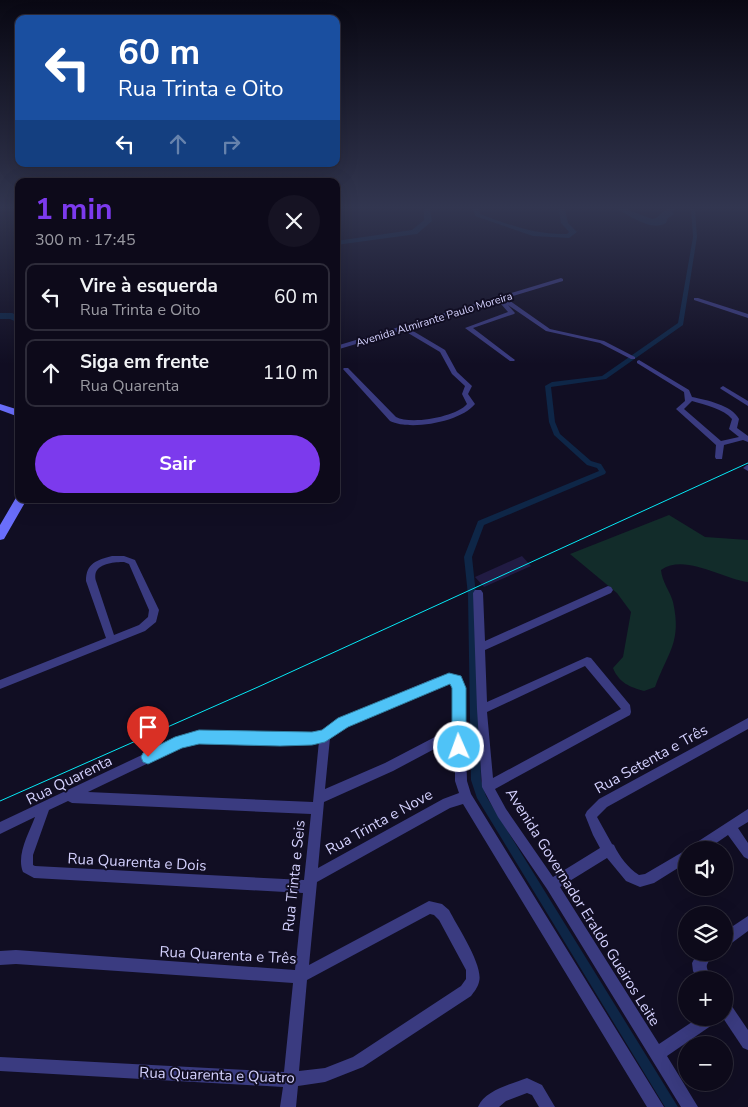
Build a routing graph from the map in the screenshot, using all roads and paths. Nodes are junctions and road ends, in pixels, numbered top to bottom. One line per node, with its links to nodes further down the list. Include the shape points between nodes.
1 (561, 280): 2 (street, Avenida Almirante Paulo Moreira)
2 (500, 299): 5 (street, Avenida Almirante Paulo Moreira); 7 (street, via 512,313 468,328); 10 (street, via 548,330 602,342 685,389)
3 (696, 299): 4 (street)
4 (748, 316)
5 (404, 328): 6 (street, Avenida Almirante Paulo Moreira); 8 (street, via 438,346 447,355 454,373 469,386 465,394 470,404 466,410 450,417 399,422)
6 (340, 347)
7 (512, 360)
8 (346, 369)
9 (723, 388): 11 (street)
10 (688, 398): 14 (street); 16 (street, via 687,404 680,409)
11 (748, 406): 14 (street)
12 (0, 407): 13 (main road)
13 (15, 413)
14 (734, 416): 15 (street, via 734,429)
15 (746, 439): 16 (street)
16 (720, 444): 17 (street)
17 (719, 457)
18 (19, 503): 19 (main road)
19 (0, 536)
20 (608, 590): 23 (street)
21 (478, 593): 23 (street, Avenida Governador Eraldo Gueiros Leite)
22 (111, 640): 22 (street, via 150,624 155,615 132,562 125,558 96,566 91,575 90,581); 24 (street)
23 (479, 648): 25 (street, Avenida Governador Eraldo Gueiros Leite)
24 (0, 684)
25 (482, 709): 29 (street, Avenida Governador Eraldo Gueiros Leite); 29 (street, via 587,661 626,708 626,712)
26 (748, 723): 38 (street, Rua Setenta e Três, via 595,810 591,815 592,823)
27 (458, 730): 28 (street, via 459,688 453,678 343,722); 31 (street, via 461,780); 32 (street)
28 (325, 736): 30 (street, Rua Quarenta, via 190,739); 32 (street, Rua Trinta e Seis)
29 (488, 787): 42 (street, Avenida Governador Eraldo Gueiros Leite)
30 (70, 797): 32 (street); 33 (street, Rua Quarenta)
31 (466, 797): 41 (street, Rua Trinta e Nove, via 447,803); 58 (street)
32 (319, 803): 41 (street, Rua Trinta e Seis)
33 (44, 809): 36 (street, Rua Quarenta); 41 (street, Rua Quarenta e Dois, via 27,855 27,868 34,872)
34 (748, 815): 35 (street)
35 (730, 827): 37 (street); 39 (street)
36 (0, 828)
37 (709, 841)
38 (610, 849): 40 (street, Rua Setenta e Três, via 624,870 636,880 645,881); 42 (street)
39 (748, 853)
40 (678, 861)
41 (310, 883): 47 (street, Rua Trinta e Seis)
42 (551, 886): 51 (street, Avenida Governador Eraldo Gueiros Leite)
43 (437, 909): 47 (street, Rua Quarenta e Três, via 429,908 412,915); 53 (street, Rua Quarenta e Quatro, via 449,922 473,969 473,981 466,991 358,1062 325,1075)
44 (748, 923): 45 (street)
45 (733, 934)
46 (0, 958): 47 (street, Rua Quarenta e Três)
47 (300, 977): 53 (street, Rua Trinta e Seis)
48 (733, 1021): 50 (street)
49 (698, 1026): 51 (street)
50 (748, 1043)
51 (657, 1054): 59 (street, Avenida Governador Eraldo Gueiros Leite)
52 (0, 1064): 53 (street, Rua Quarenta e Quatro)
53 (292, 1080): 55 (street, Rua Trinta e Seis)
54 (517, 1088): 56 (street); 57 (street, via 527,1085 537,1090)
55 (288, 1107)
56 (486, 1107)
57 (547, 1107)
58 (656, 1107)
59 (690, 1107)

